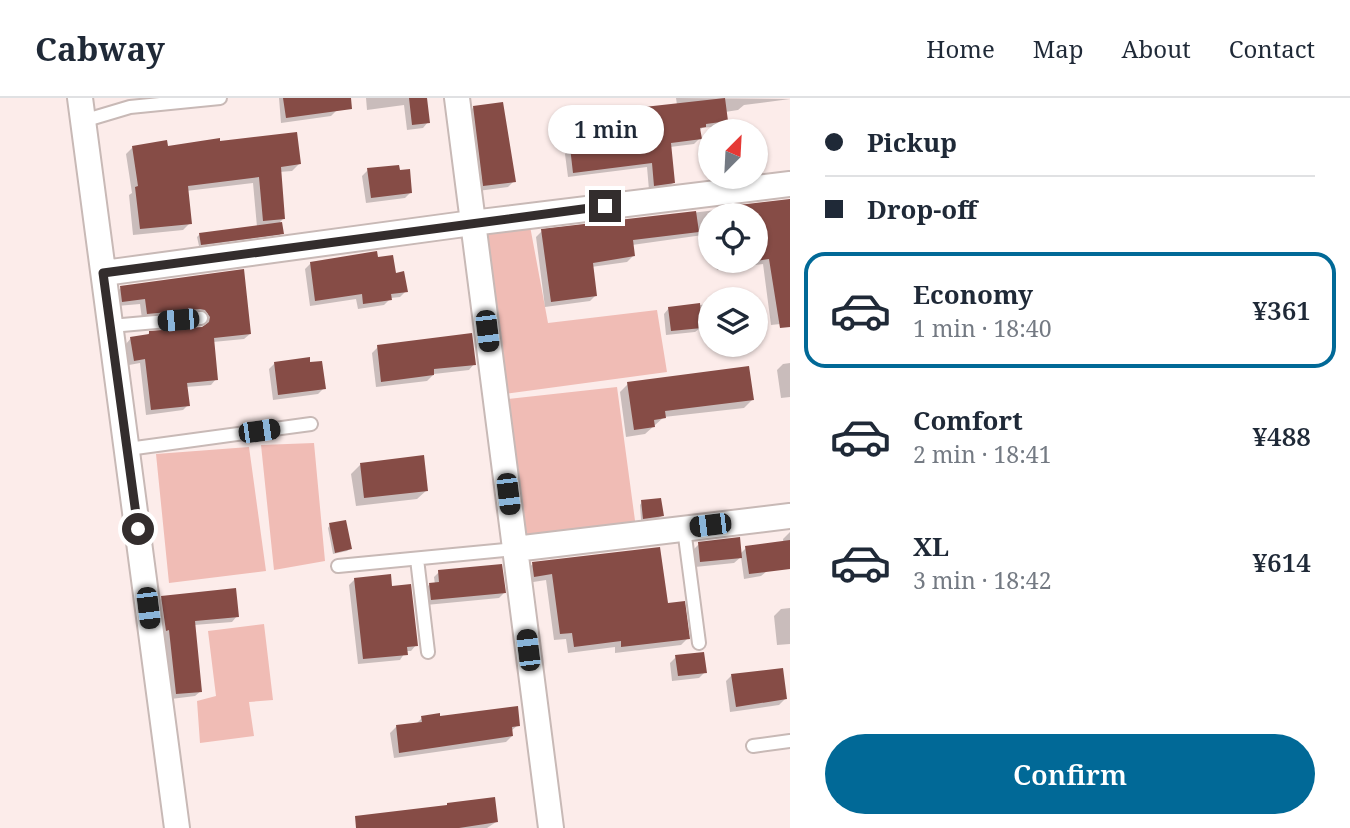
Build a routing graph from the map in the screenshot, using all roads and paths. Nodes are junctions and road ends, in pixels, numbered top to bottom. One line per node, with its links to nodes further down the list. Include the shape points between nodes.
1 (220, 98): 3 (lane)
2 (457, 98): 5 (street)
3 (81, 110): 6 (street)
4 (790, 184): 5 (street)
5 (472, 223): 6 (street); 13 (street)
6 (103, 273): 8 (street)
7 (201, 318): 8 (lane)
8 (111, 326): 10 (street)
9 (311, 424): 10 (lane)
10 (128, 449): 20 (street)
11 (790, 516): 12 (street)
12 (684, 529): 13 (street); 16 (lane)
13 (515, 549): 14 (lane); 21 (street)
14 (417, 559): 15 (lane); 17 (lane)
15 (338, 566)
16 (699, 643)
17 (428, 652)
18 (790, 741): 19 (lane)
19 (753, 746)
20 (177, 828)
21 (551, 828)

